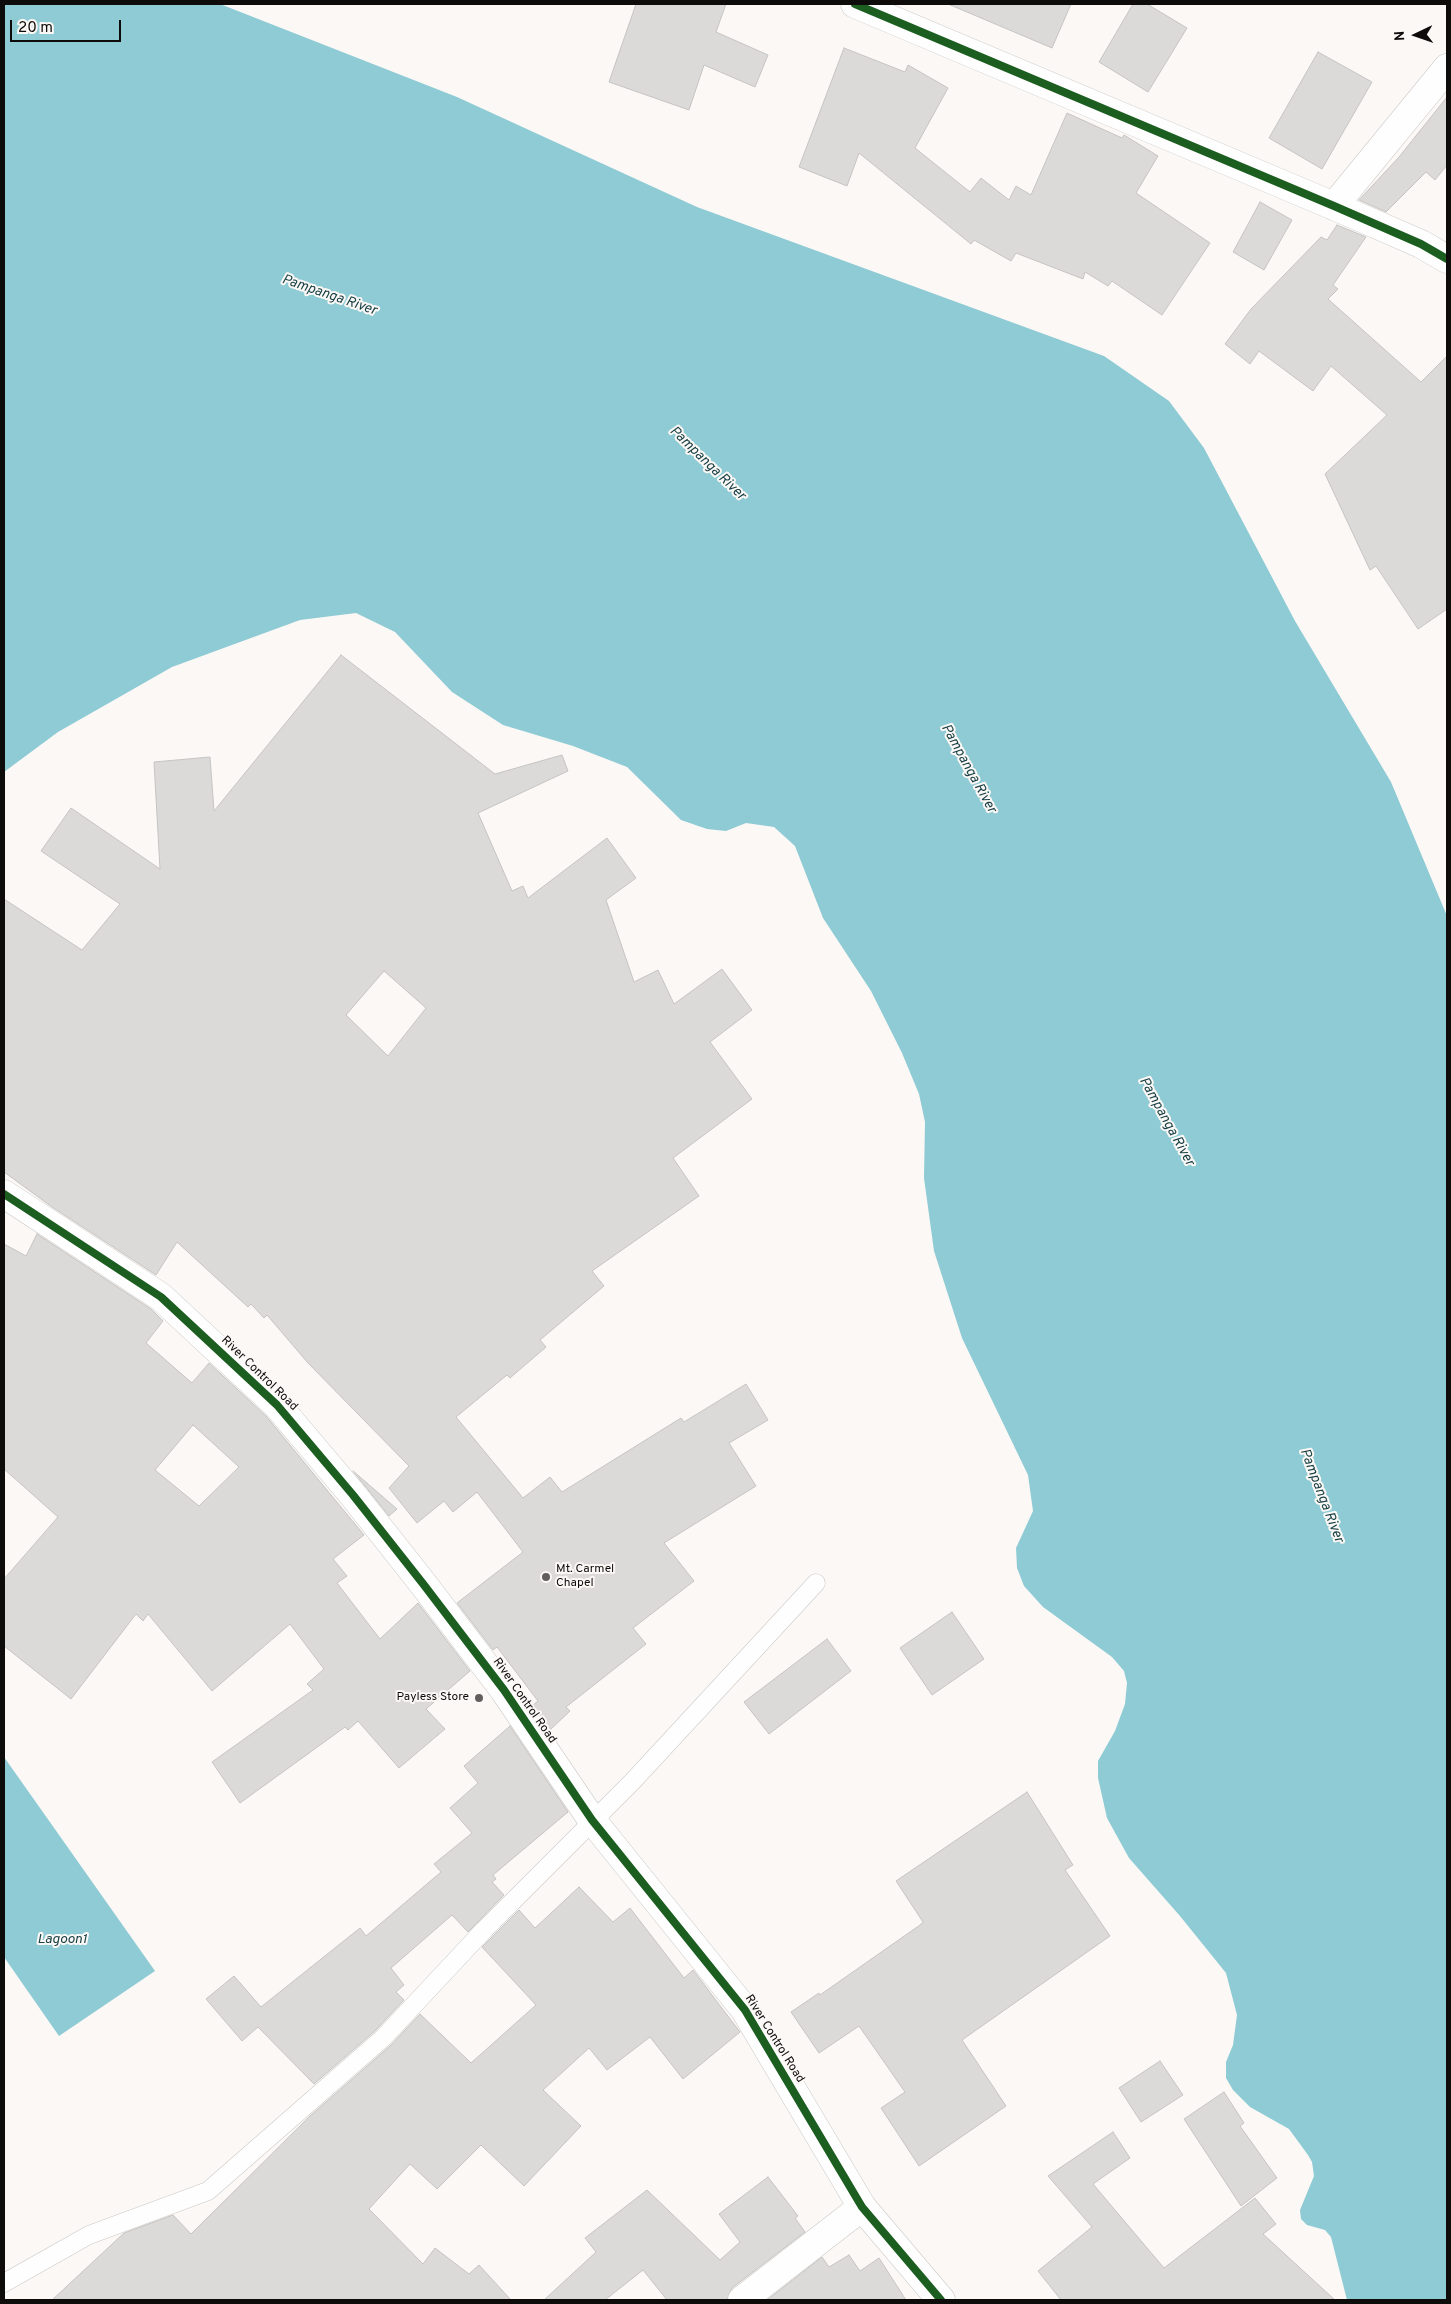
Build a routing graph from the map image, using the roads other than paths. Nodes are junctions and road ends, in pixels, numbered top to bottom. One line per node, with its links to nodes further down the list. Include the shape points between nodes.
1 (855, 4): 3 (street)
2 (1447, 68): 3 (street)
3 (1334, 206): 4 (street, via 1421,244)
4 (1447, 259)
5 (4, 1194): 7 (street, River Control Road, via 161,1297 277,1405 354,1495 504,1690)
6 (816, 1583): 7 (lane, via 639,1775)
7 (592, 1820): 8 (street, River Control Road, via 745,2010); 9 (lane, via 383,2038 208,2191 89,2235)
8 (862, 2207): 10 (street); 11 (street, River Control Road)
9 (4, 2284)
10 (742, 2300)
11 (941, 2300)

